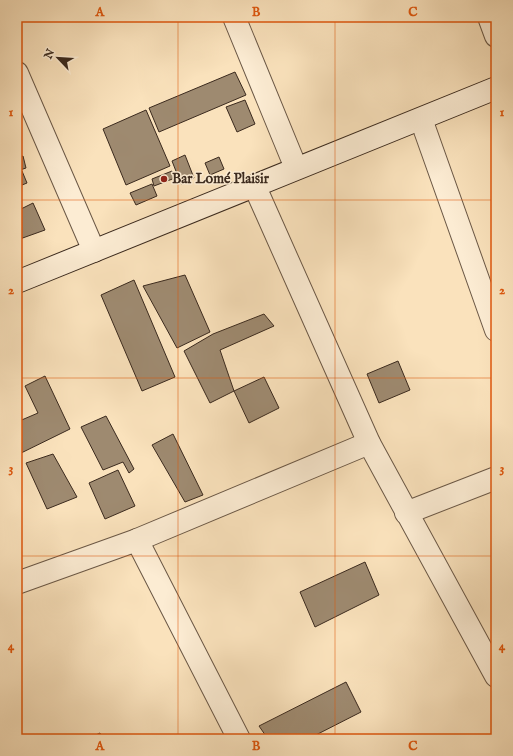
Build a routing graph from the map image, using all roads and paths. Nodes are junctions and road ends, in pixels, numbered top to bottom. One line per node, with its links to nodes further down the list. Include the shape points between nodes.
1 (234, 17): 7 (street)
2 (489, 17): 3 (street)
3 (496, 36)
4 (17, 73): 9 (street)
5 (496, 88): 6 (street)
6 (421, 119): 7 (street); 11 (street)
7 (296, 168): 8 (street)
8 (255, 187): 9 (street); 12 (street)
9 (94, 251): 10 (street)
10 (17, 282)
11 (496, 330)
12 (370, 443): 14 (street); 15 (street)
13 (496, 478): 14 (street)
14 (406, 513): 17 (street)
15 (137, 540): 16 (street); 18 (street)
16 (17, 583)
17 (496, 676)
18 (239, 739)

